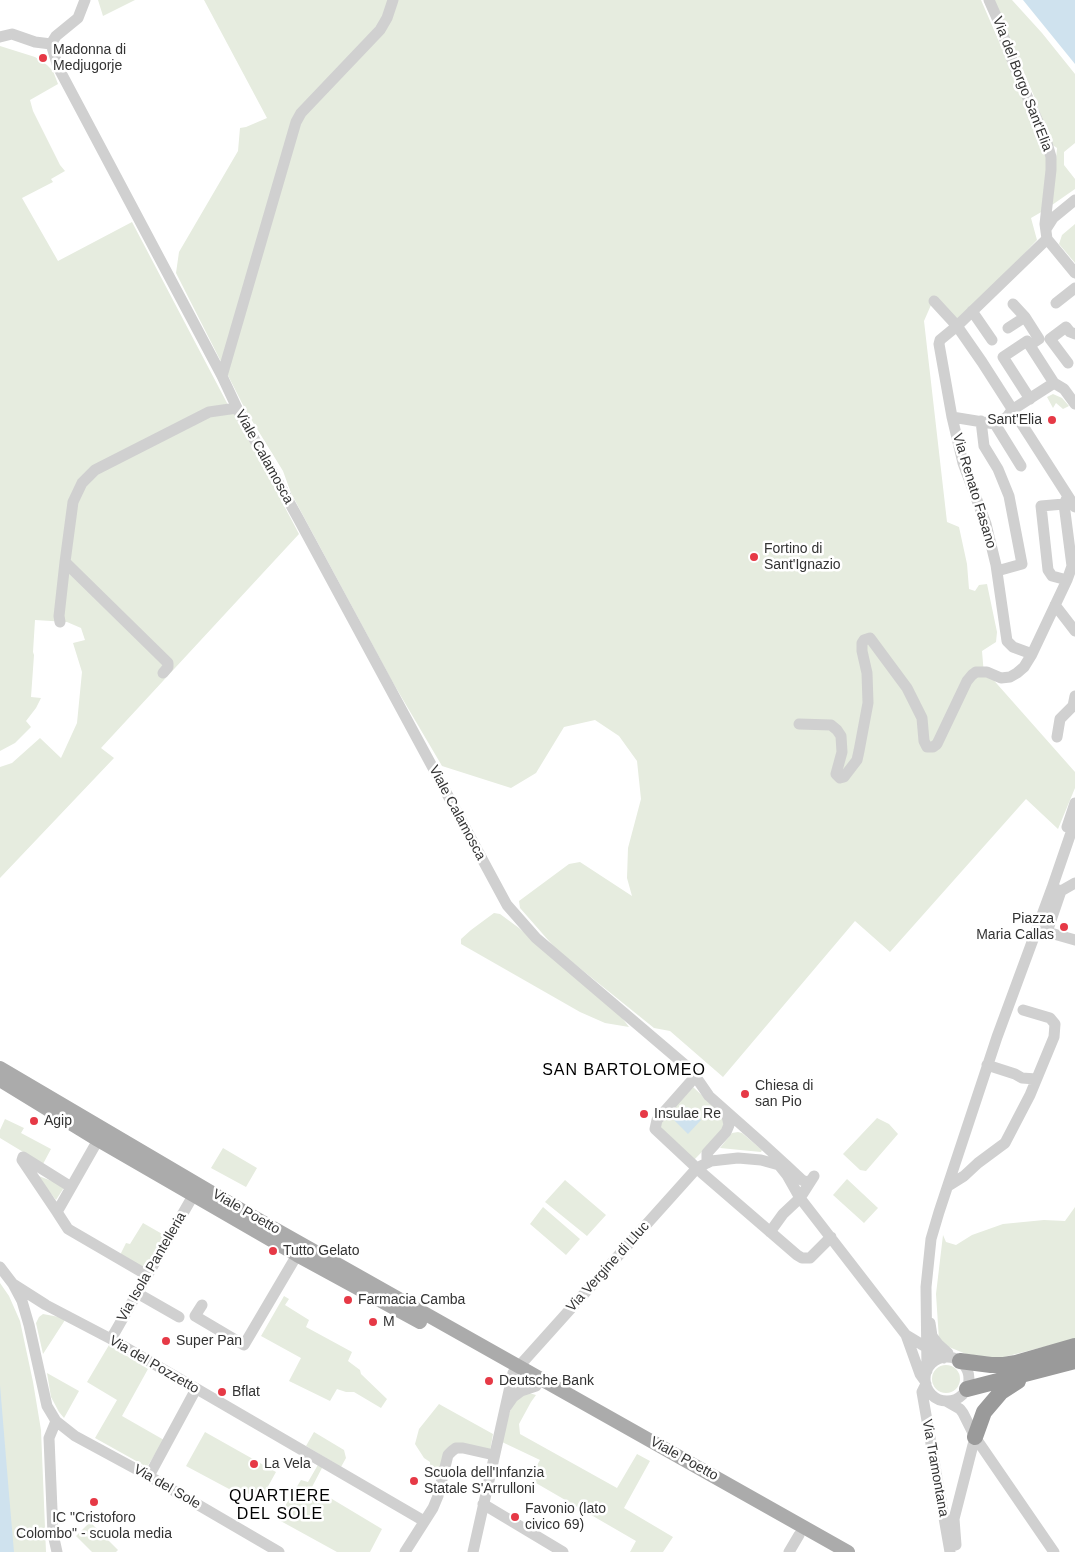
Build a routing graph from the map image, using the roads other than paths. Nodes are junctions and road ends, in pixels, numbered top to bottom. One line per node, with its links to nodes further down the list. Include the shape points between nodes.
1 (85, 0): 5 (street, via 78,18)
2 (393, 0): 21 (street, via 380,30 296,122)
3 (988, 0): 7 (street, Via del Borgo Sant'Elia, via 1047,143 1051,170)
4 (0, 37): 5 (street, via 12,34)
5 (51, 44): 21 (street, Viale Calamosca, via 58,67)
6 (1075, 200): 7 (street, via 1053,218)
7 (1047, 234): 8 (street); 13 (street, Via Renato Fasano)
8 (1075, 273)
9 (1075, 288): 11 (street)
10 (934, 301): 15 (street)
11 (1056, 303)
12 (1013, 304): 14 (street)
13 (972, 311): 15 (street, Via Renato Fasano); 18 (street)
14 (1025, 317): 16 (street); 19 (street, via 1039,340)
15 (957, 326): 26 (street); 27 (street, Via Renato Fasano, via 939,344)
16 (1008, 328)
17 (1075, 334): 20 (street, via 1066,327 1050,338)
18 (992, 340)
19 (1030, 345): 22 (street); 23 (street, via 1027,341 1003,357)
20 (1068, 363)
21 (222, 376): 25 (street, Viale Calamosca)
22 (1054, 383): 23 (street); 24 (street, via 1064,389)
23 (1030, 399): 26 (street)
24 (1075, 404)
25 (237, 408): 32 (street, via 209,412 95,470 73,502); 54 (street, Viale Calamosca, via 507,905 536,938 690,1070)
26 (1012, 410): 29 (street); 31 (street)
27 (952, 417): 28 (street); 34 (street, Via Renato Fasano)
28 (980, 421): 29 (street); 34 (street, via 984,446 1009,496 1022,564)
29 (995, 424): 30 (street)
30 (1021, 466)
31 (1069, 502): 33 (street); 35 (street, via 1041,506 1048,570 1052,576)
32 (65, 562): 37 (street); 40 (street, via 168,663)
33 (1073, 564): 35 (street)
34 (997, 570): 39 (street, Via Renato Fasano, via 1007,641 1013,647)
35 (1067, 580): 36 (street)
36 (1055, 605): 38 (street); 39 (street)
37 (60, 622)
38 (1075, 631)
39 (1032, 654): 42 (street, via 1018,673 1010,677 1001,678 987,672 972,675 937,744 930,748 924,742 922,718 907,688 873,640 864,640 862,651 868,703 857,760 841,778 836,772 841,758 838,730 831,725)
40 (163, 672)
41 (1075, 696): 43 (street, via 1073,706 1060,719)
42 (799, 724)
43 (1057, 737)
44 (1075, 803): 47 (street)
45 (1075, 821): 47 (street)
46 (1075, 883): 47 (street)
47 (1053, 888): 48 (street); 51 (street, via 998,1024)
48 (1042, 930): 49 (street); 51 (street)
49 (1075, 940)
50 (1023, 1010): 55 (street, via 1050,1018 1055,1024 1054,1037)
51 (996, 1038): 52 (street)
52 (988, 1066): 55 (street, via 1022,1078); 59 (street)
53 (0, 1068): 87 (main road, Viale Poetto)
54 (695, 1078): 57 (street, Viale Calamosca); 61 (street, via 655,1126 659,1133)
55 (1036, 1079): 60 (street, via 1005,1143)
56 (0, 1080): 58 (main road, Viale Poetto)
57 (726, 1111): 61 (street, Via Vergine di Lluc, via 729,1125 726,1132 707,1153); 62 (street, Viale Calamosca)
58 (98, 1140): 64 (street); 65 (main road, Viale Poetto)
59 (957, 1160): 60 (street); 63 (street)
60 (978, 1163): 63 (street)
61 (702, 1166): 62 (street, via 728,1158 761,1160); 68 (street); 87 (street, Via Vergine di Lluc)
62 (786, 1170): 66 (street); 66 (street, via 806,1182 812,1178)
63 (948, 1186): 74 (street, via 932,1239)
64 (71, 1187): 67 (street); 67 (street, via 23,1157)
65 (194, 1194): 70 (main road, Viale Poetto); 72 (street, Via Isola Pantelleria)
66 (800, 1198): 68 (street); 69 (street)
67 (57, 1212): 72 (street, via 68,1229)
68 (770, 1232): 69 (street, via 806,1258 814,1255)
69 (831, 1237): 81 (street)
70 (296, 1254): 77 (street, via 244,1345 195,1316); 87 (main road, Viale Poetto)
71 (0, 1267): 73 (street)
72 (147, 1275): 75 (street, Via Isola Pantelleria)
73 (13, 1284): 76 (street, Via del Pozzetto); 79 (street)
74 (926, 1287): 80 (street); 85 (street, via 932,1336)
75 (137, 1293): 78 (street); 82 (street, Via Isola Pantelleria)
76 (46, 1305): 79 (street, via 35,1312); 82 (street, Via del Pozzetto)
77 (202, 1305)
78 (179, 1317)
79 (29, 1325): 95 (street, via 47,1406)
80 (926, 1325): 81 (street); 83 (street)
81 (906, 1335): 83 (street); 89 (street, via 920,1374)
82 (111, 1339): 91 (street, Via del Pozzetto)
83 (926, 1346): 85 (street); 89 (street)
84 (1075, 1346): 85 (highway, via 1004,1365)
85 (953, 1359): 89 (street, via 933,1363); 92 (street, via 967,1369)
86 (1075, 1361): 88 (highway)
87 (516, 1370): 90 (main road, Viale Poetto); 94 (street); 113 (main road, Viale Poetto)
88 (1036, 1372): 92 (highway); 96 (highway, via 1001,1392)
89 (926, 1378): 93 (street, via 932,1395); 102 (street, Via Tramontana, via 922,1392)
90 (536, 1386): 94 (street, via 513,1397); 105 (main road, Viale Poetto)
91 (196, 1389): 100 (street); 104 (street, Via del Pozzetto)
92 (966, 1390): 93 (street, via 958,1398); 96 (street)
93 (946, 1401): 96 (street, via 960,1408)
94 (503, 1416): 97 (street)
95 (56, 1421): 100 (street, Via del Sole, via 75,1436); 106 (street, via 49,1438 53,1534)
96 (972, 1431): 98 (street); 99 (street, Via Tramontana)
97 (494, 1455): 101 (street); 104 (street, via 463,1448 452,1451 448,1455 436,1502)
98 (990, 1458): 99 (street, via 978,1457); 116 (street)
99 (968, 1464): 103 (street, Via Tramontana)
100 (149, 1476): 107 (street, Via del Sole)
101 (483, 1504): 109 (street); 110 (street)
102 (942, 1504): 103 (street); 114 (street, Via Tramontana)
103 (958, 1505): 115 (street, Via Tramontana, via 954,1530)
104 (424, 1521): 108 (street)
105 (799, 1535): 111 (street); 112 (main road, Viale Poetto)
106 (57, 1552)
107 (279, 1552)
108 (405, 1552)
109 (473, 1552)
110 (563, 1552)
111 (789, 1552)
112 (829, 1552)
113 (848, 1552)
114 (950, 1552)
115 (957, 1552)
116 (1054, 1552)

